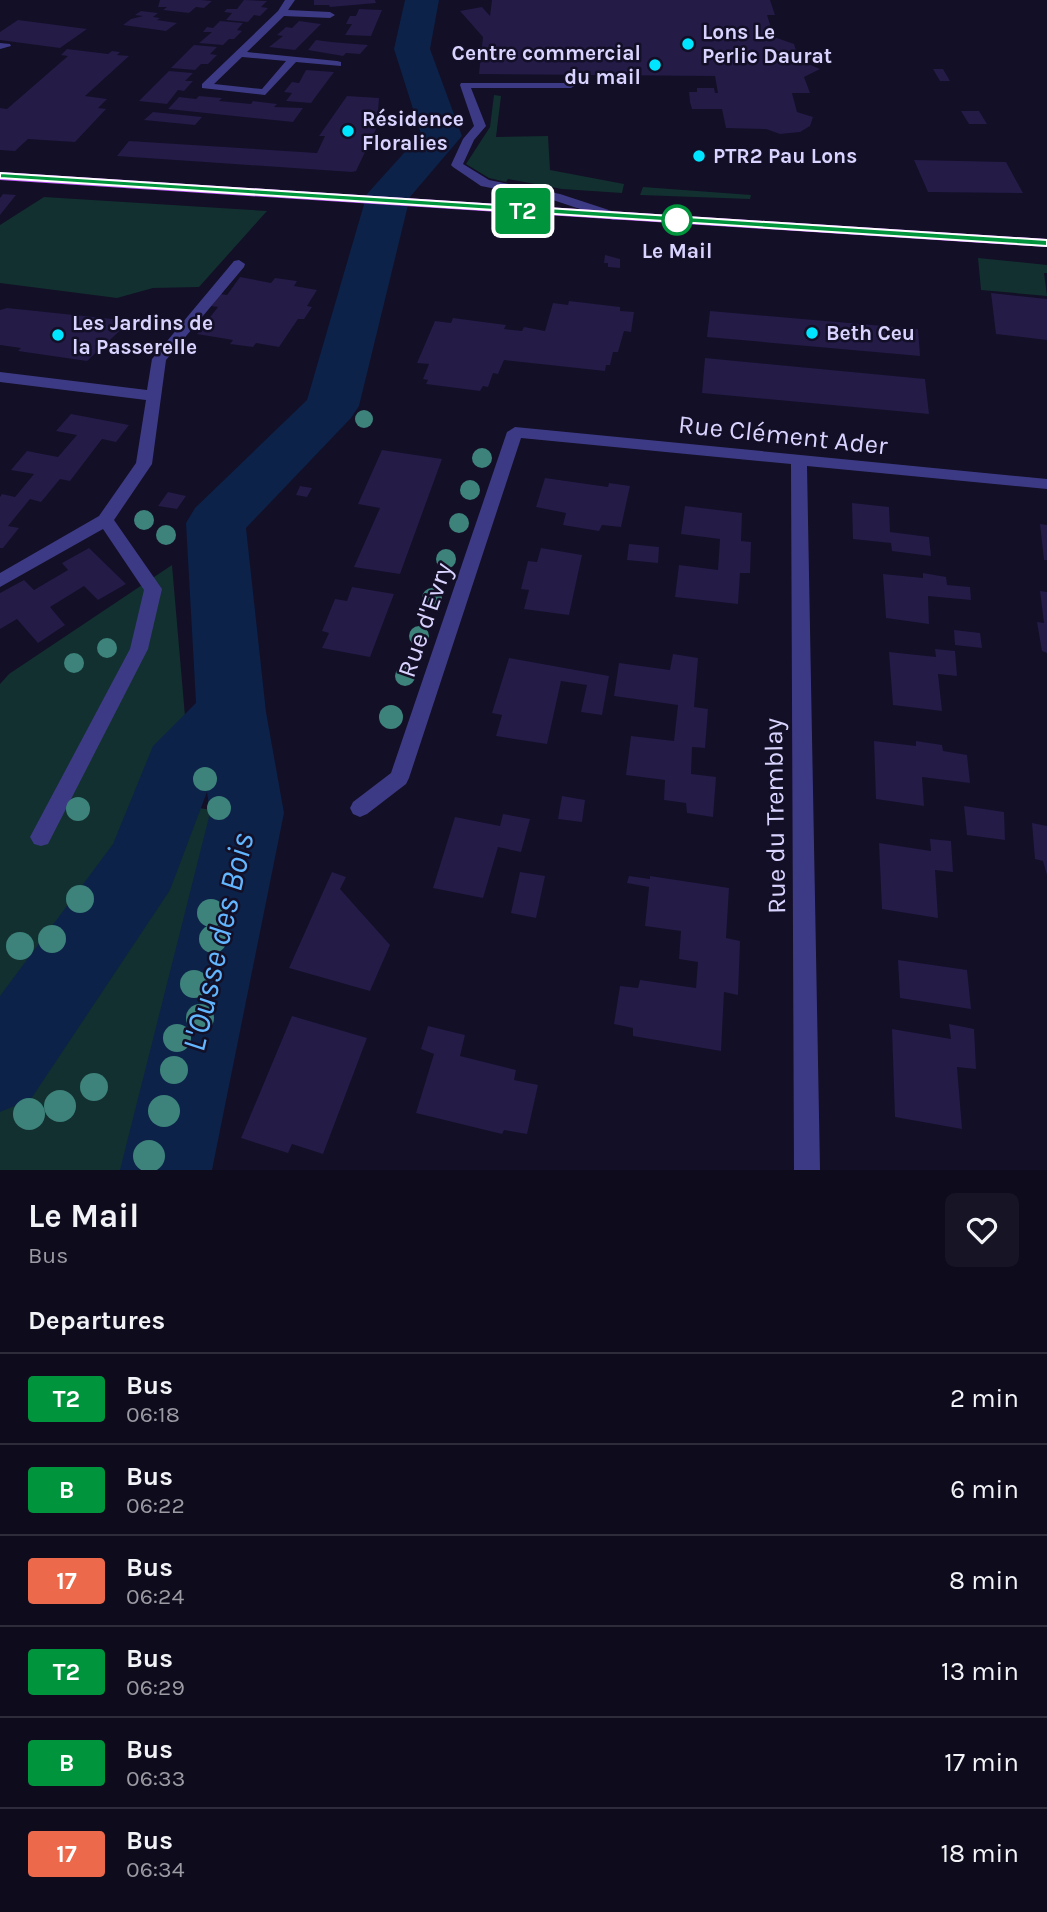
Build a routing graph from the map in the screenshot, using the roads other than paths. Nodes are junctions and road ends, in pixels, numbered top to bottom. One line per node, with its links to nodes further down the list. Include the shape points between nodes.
1 (290, 0): 2 (street)
2 (282, 13): 3 (street); 4 (street)
3 (330, 15)
4 (237, 54): 5 (street); 5 (street, via 206,86 265,92)
5 (293, 59): 6 (street)
6 (337, 64)
7 (571, 85): 9 (street, via 466,85 480,126 457,165 485,183 556,197)
8 (0, 176): 9 (main road)
9 (617, 217): 10 (main road)
10 (1047, 243)
11 (239, 264): 13 (street, via 159,359)
12 (0, 377): 13 (street)
13 (154, 396): 17 (street, via 144,464)
14 (515, 432): 15 (street, Rue Clément Ader); 19 (street, Rue d'Evry, via 399,778)
15 (799, 462): 16 (street, Rue Clément Ader); 21 (street, Rue du Tremblay)
16 (1047, 484)
17 (105, 520): 18 (street); 20 (street, via 153,589 139,649)
18 (0, 581)
19 (360, 807)
20 (41, 837)
21 (807, 1170)

